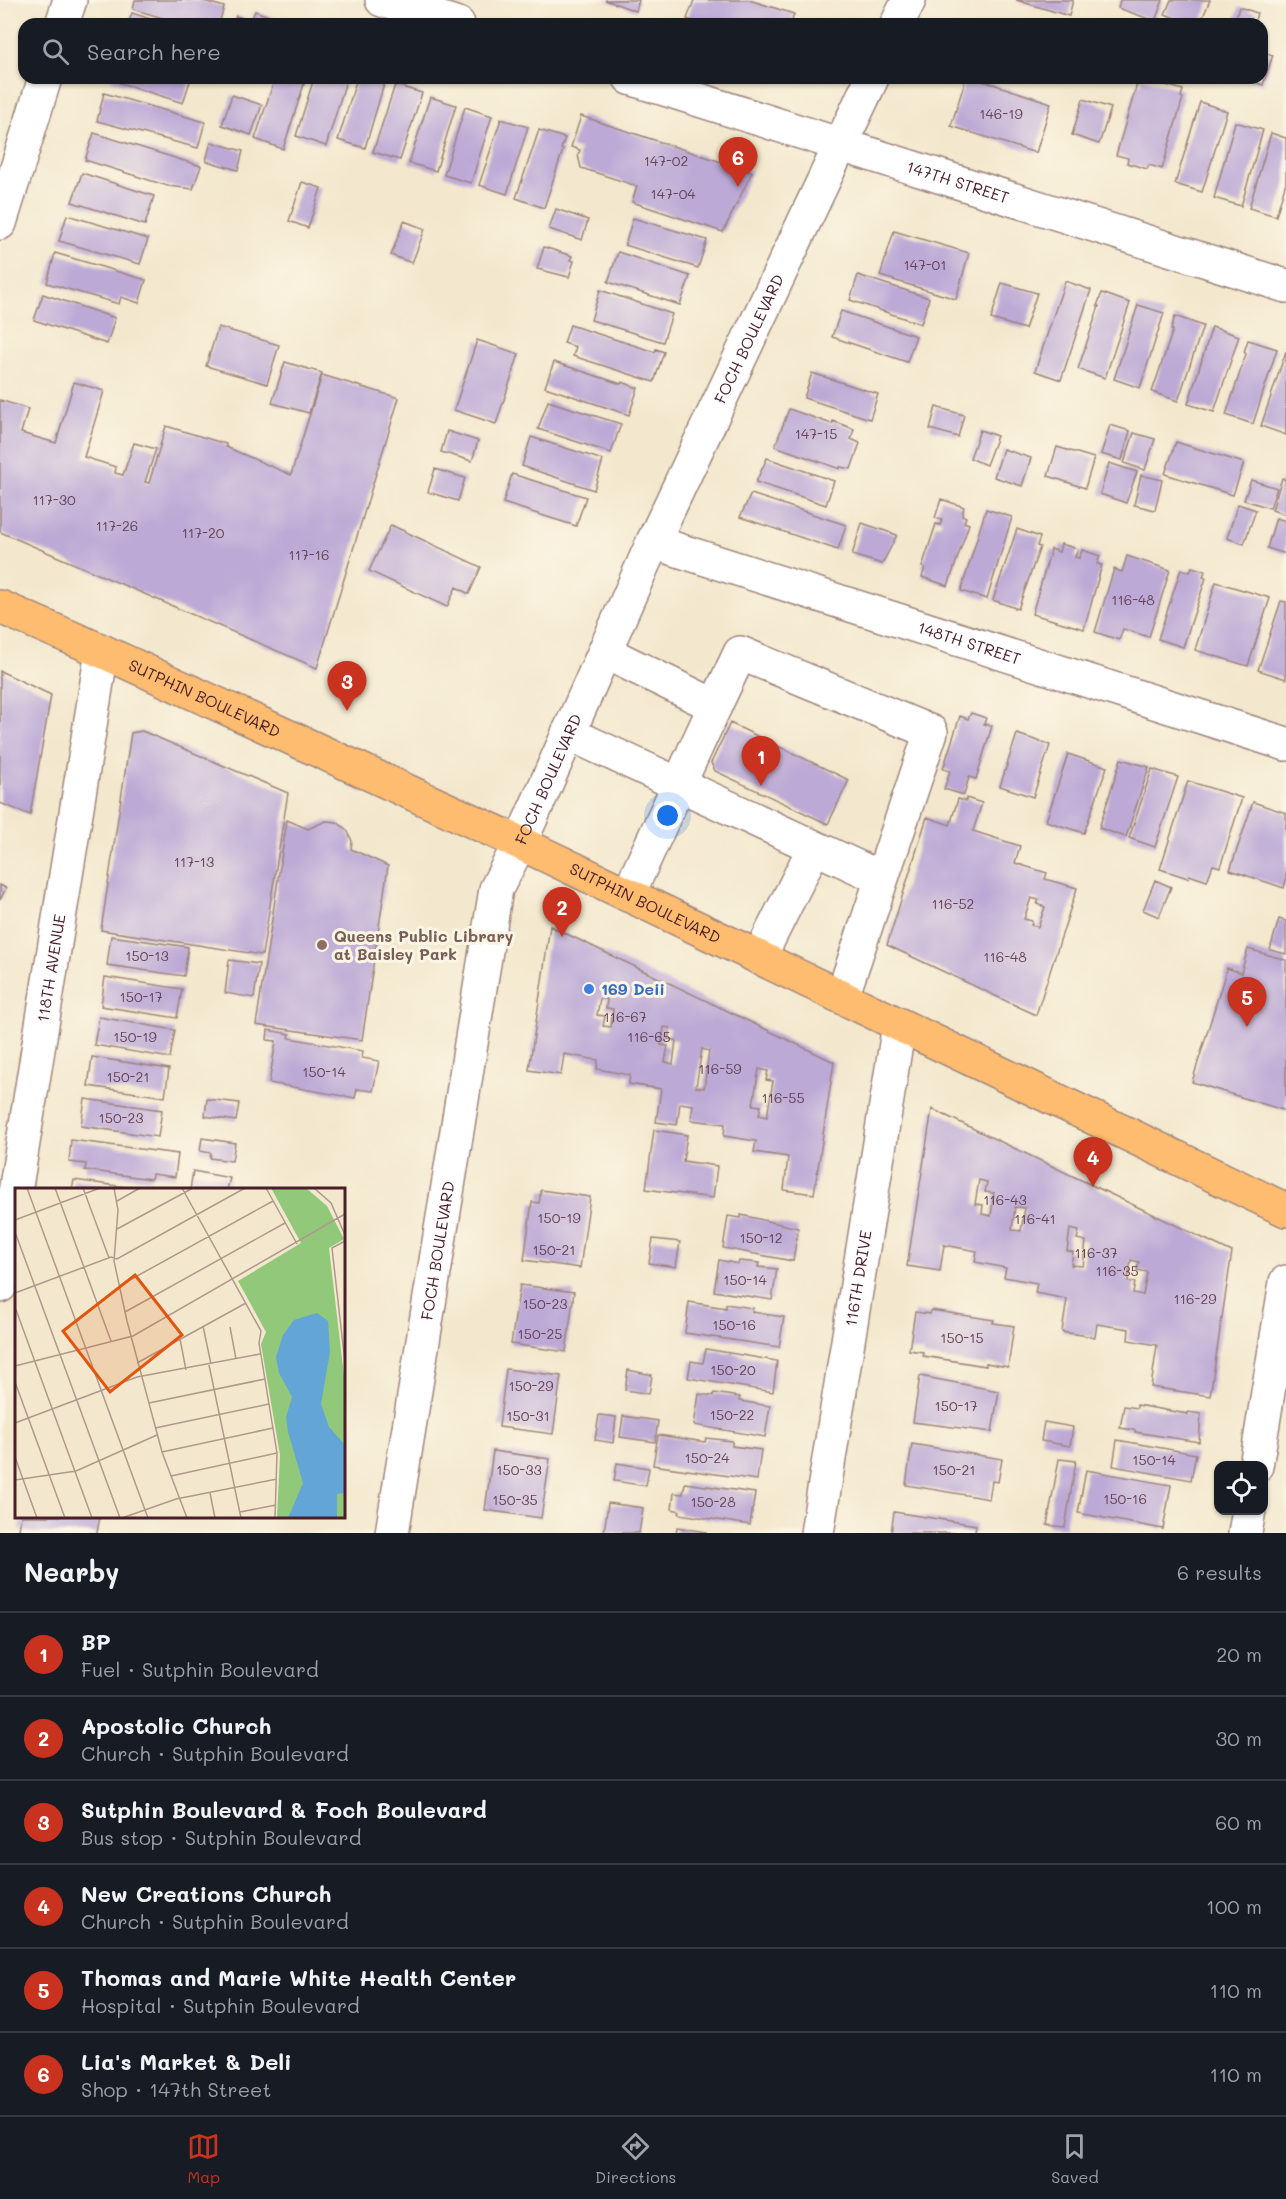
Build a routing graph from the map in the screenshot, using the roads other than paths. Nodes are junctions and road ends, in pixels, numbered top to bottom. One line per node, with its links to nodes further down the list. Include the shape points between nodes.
1 (70, 0): 4 (street)
2 (382, 0): 5 (street)
3 (909, 0): 6 (street)
4 (64, 18)
5 (439, 18)
6 (900, 18)
7 (43, 84): 11 (street)
8 (649, 84): 10 (street, 147TH STREET)
9 (869, 84): 10 (street, FOCH BOULEVARD)
10 (840, 144): 12 (street, 147TH STREET); 13 (street, FOCH BOULEVARD)
11 (0, 223)
12 (1286, 286)
13 (653, 542): 16 (street, FOCH BOULEVARD); 19 (street, 148TH STREET)
14 (0, 606): 15 (main road, SUTPHIN BOULEVARD)
15 (102, 651): 21 (main road, SUTPHIN BOULEVARD); 28 (street, 118TH AVENUE)
16 (604, 652): 17 (street); 18 (street, FOCH BOULEVARD)
17 (715, 706): 20 (street); 23 (street, via 740,653 931,732)
18 (568, 733): 20 (street); 21 (street, FOCH BOULEVARD)
19 (1286, 744)
20 (679, 784): 22 (street); 24 (street)
21 (520, 843): 24 (main road, SUTPHIN BOULEVARD); 35 (street, FOCH BOULEVARD, via 496,889)
22 (814, 848): 23 (street); 25 (street)
23 (881, 879): 26 (street)
24 (628, 895): 25 (main road, SUTPHIN BOULEVARD)
25 (759, 958): 26 (main road, SUTPHIN BOULEVARD)
26 (842, 997): 27 (main road, SUTPHIN BOULEVARD)
27 (899, 1025): 30 (main road, SUTPHIN BOULEVARD); 36 (street, 116TH DRIVE)
28 (16, 1188)
29 (15, 1193): 32 (street, 118TH AVENUE)
30 (1286, 1210)
31 (1286, 1282): 33 (street)
32 (0, 1286)
33 (1257, 1461)
34 (1248, 1515): 37 (street)
35 (392, 1533)
36 (817, 1533)
37 (1245, 1533)

